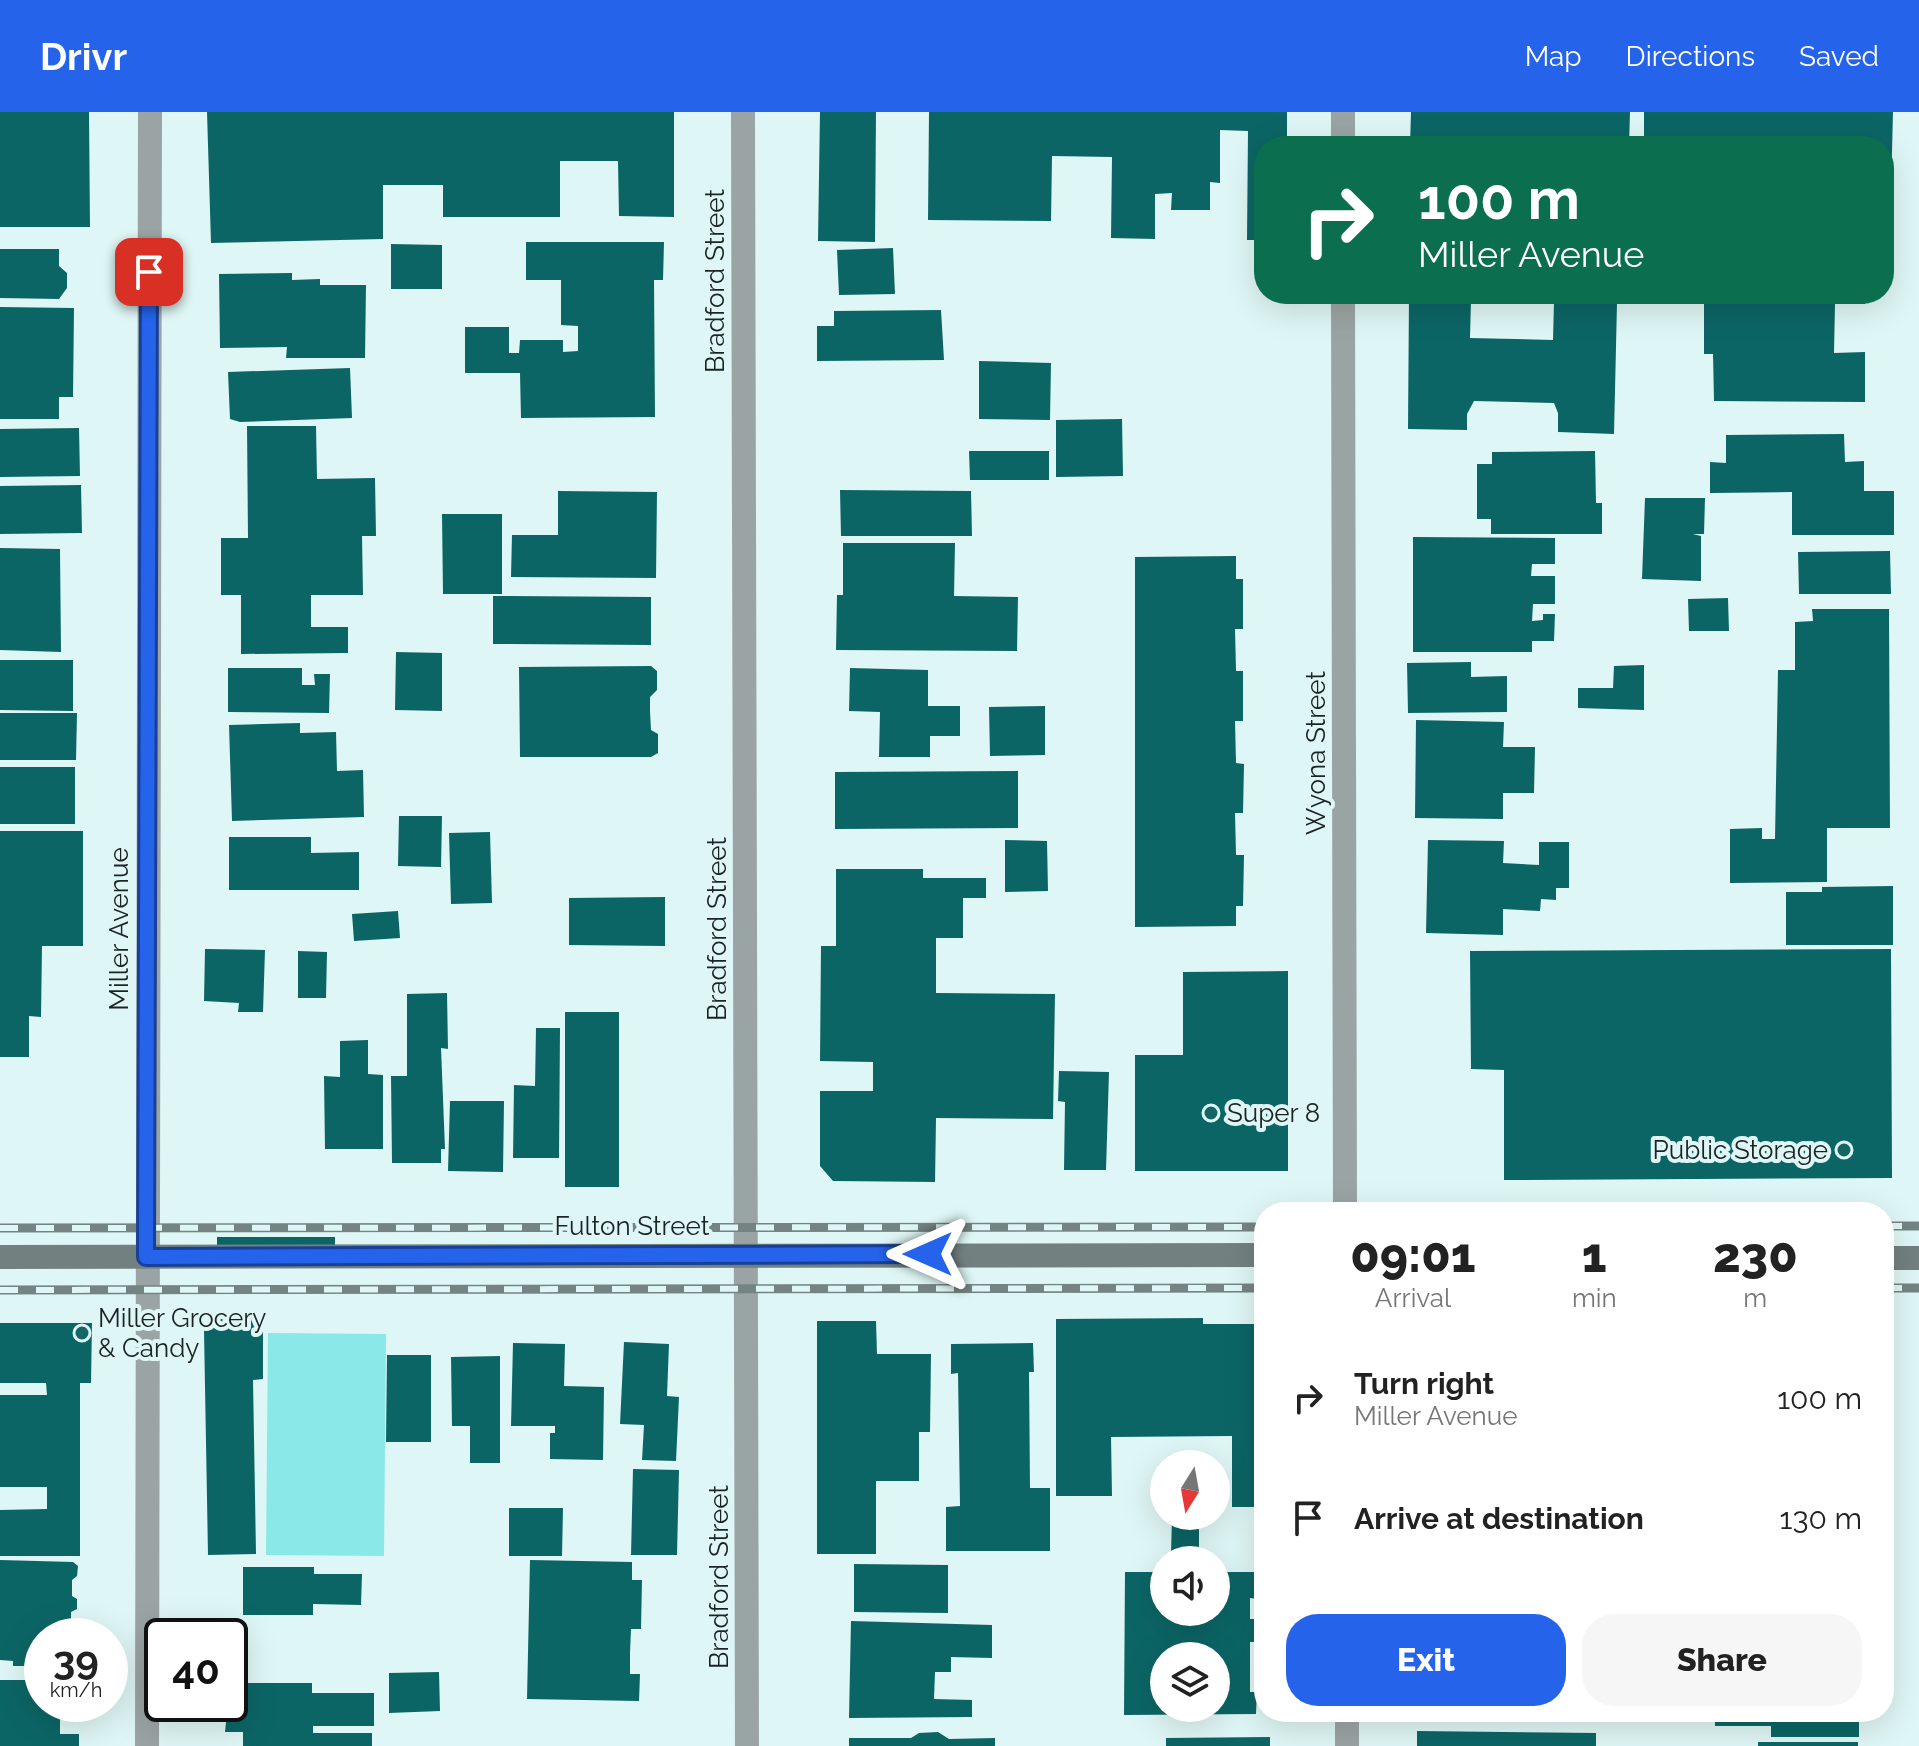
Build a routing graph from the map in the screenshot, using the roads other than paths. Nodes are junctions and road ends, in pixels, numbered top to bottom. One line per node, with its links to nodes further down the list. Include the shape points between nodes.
1 (150, 112): 10 (street, Miller Avenue)
2 (743, 112): 7 (street, Bradford Street)
3 (1343, 112): 4 (street)
4 (1343, 136)
5 (1343, 304): 6 (street, Wyona Street)
6 (1345, 1202)
7 (746, 1254): 8 (street, Fulton Street); 10 (street, Fulton Street); 15 (street, Bradford Street)
8 (1254, 1255)
9 (0, 1257): 10 (street, Fulton Street)
10 (146, 1257): 14 (street, Miller Avenue)
11 (1894, 1258): 12 (street)
12 (1919, 1258)
13 (1347, 1722): 16 (street)
14 (147, 1746)
15 (747, 1746)
16 (1347, 1746)

